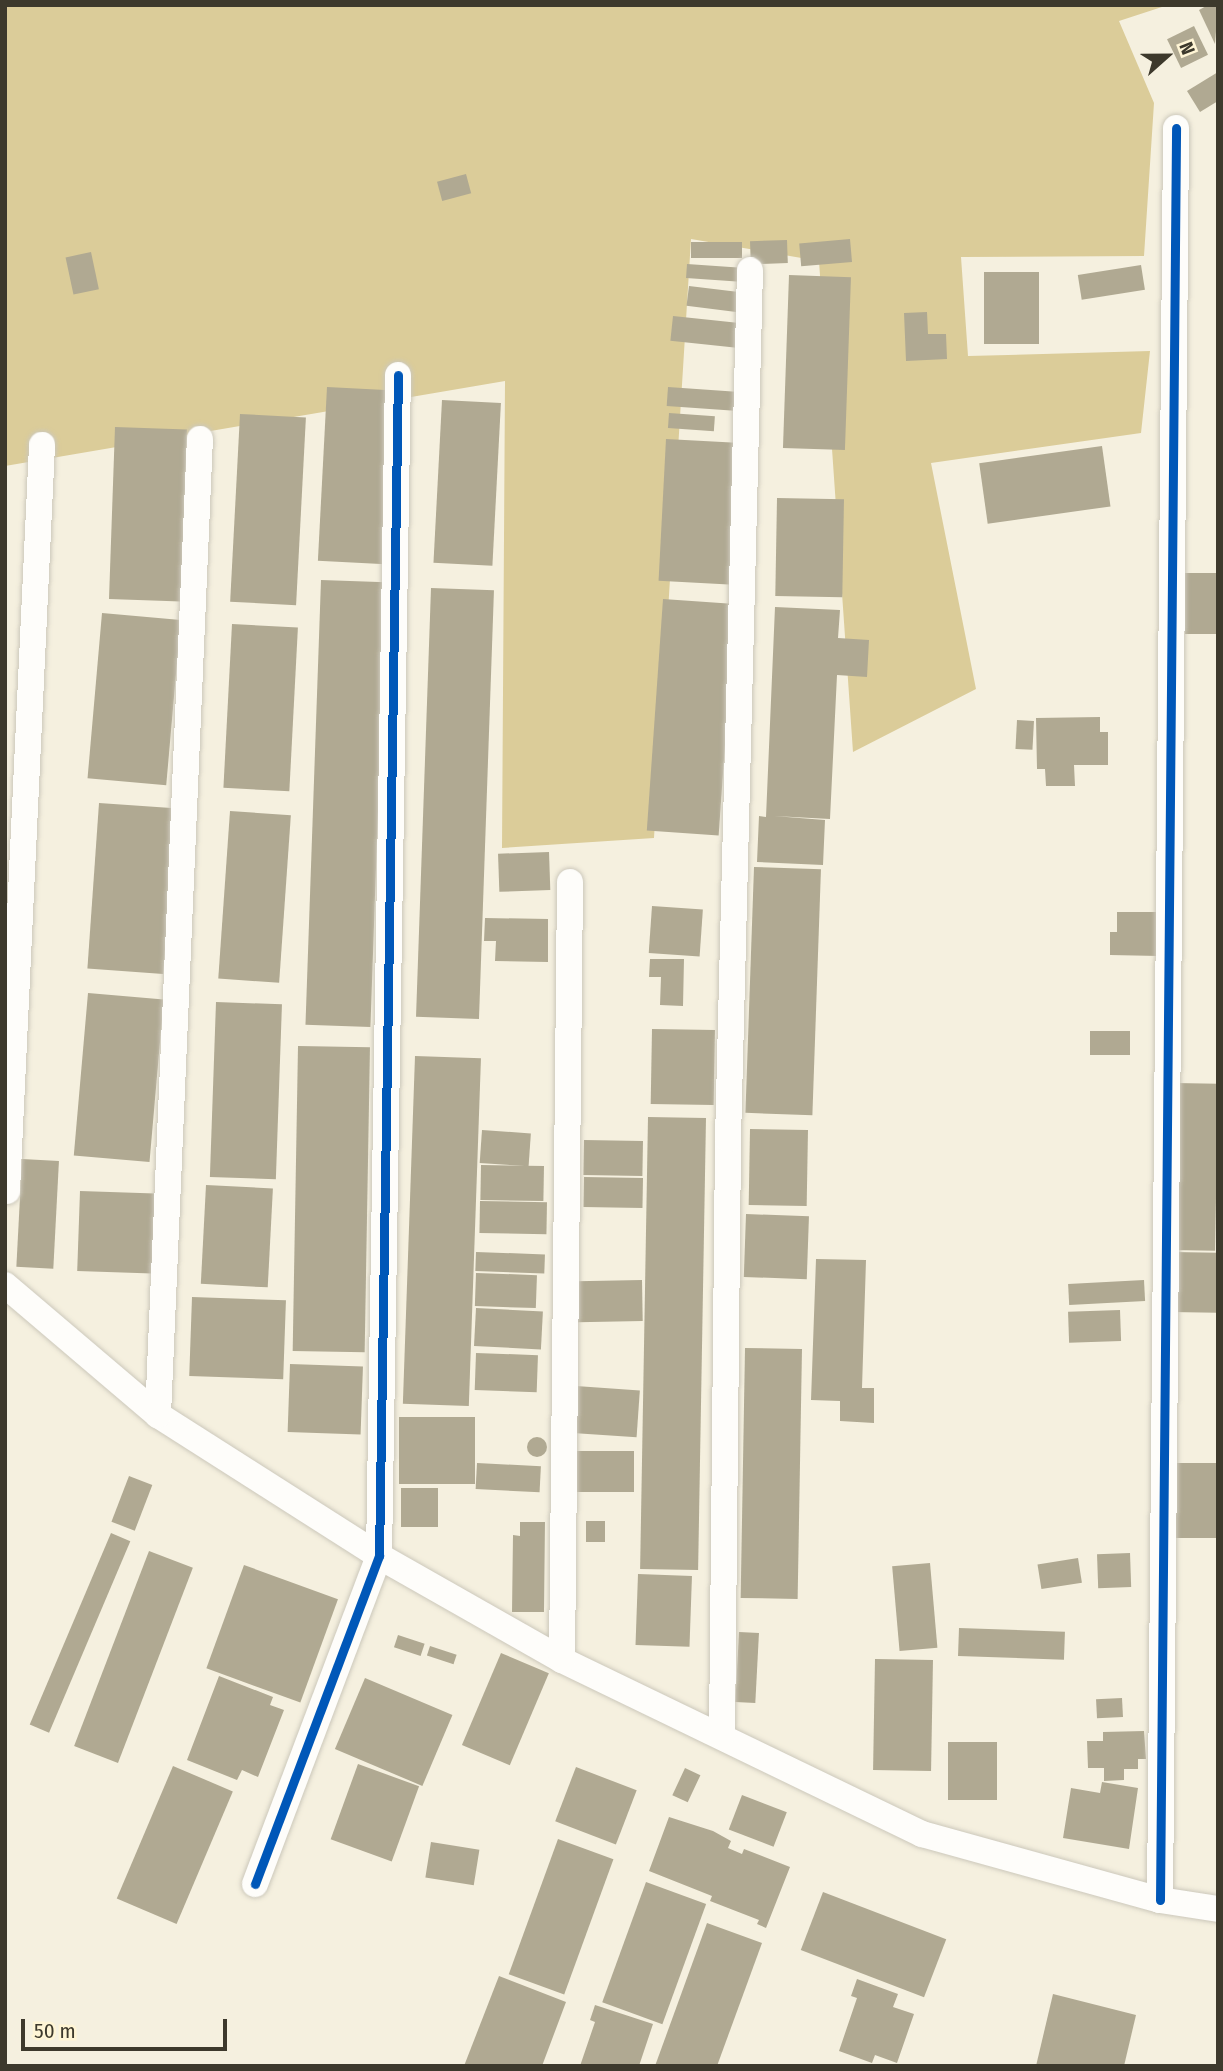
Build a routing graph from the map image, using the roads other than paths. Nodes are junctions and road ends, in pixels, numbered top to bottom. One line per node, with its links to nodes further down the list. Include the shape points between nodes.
1 (1176, 128): 15 (street)
2 (750, 270): 13 (street, via 728,1139)
3 (398, 375): 11 (street)
4 (200, 439): 10 (street)
5 (42, 445): 7 (street)
6 (570, 882): 12 (street)
7 (11, 979): 8 (street)
8 (7, 1191)
9 (5, 1285): 10 (street)
10 (158, 1415): 11 (street)
11 (379, 1556): 12 (street); 14 (street)
12 (562, 1660): 13 (street)
13 (722, 1735): 15 (street, via 922,1834)
14 (255, 1884)
15 (1160, 1900): 16 (street)
16 (1218, 1909)

